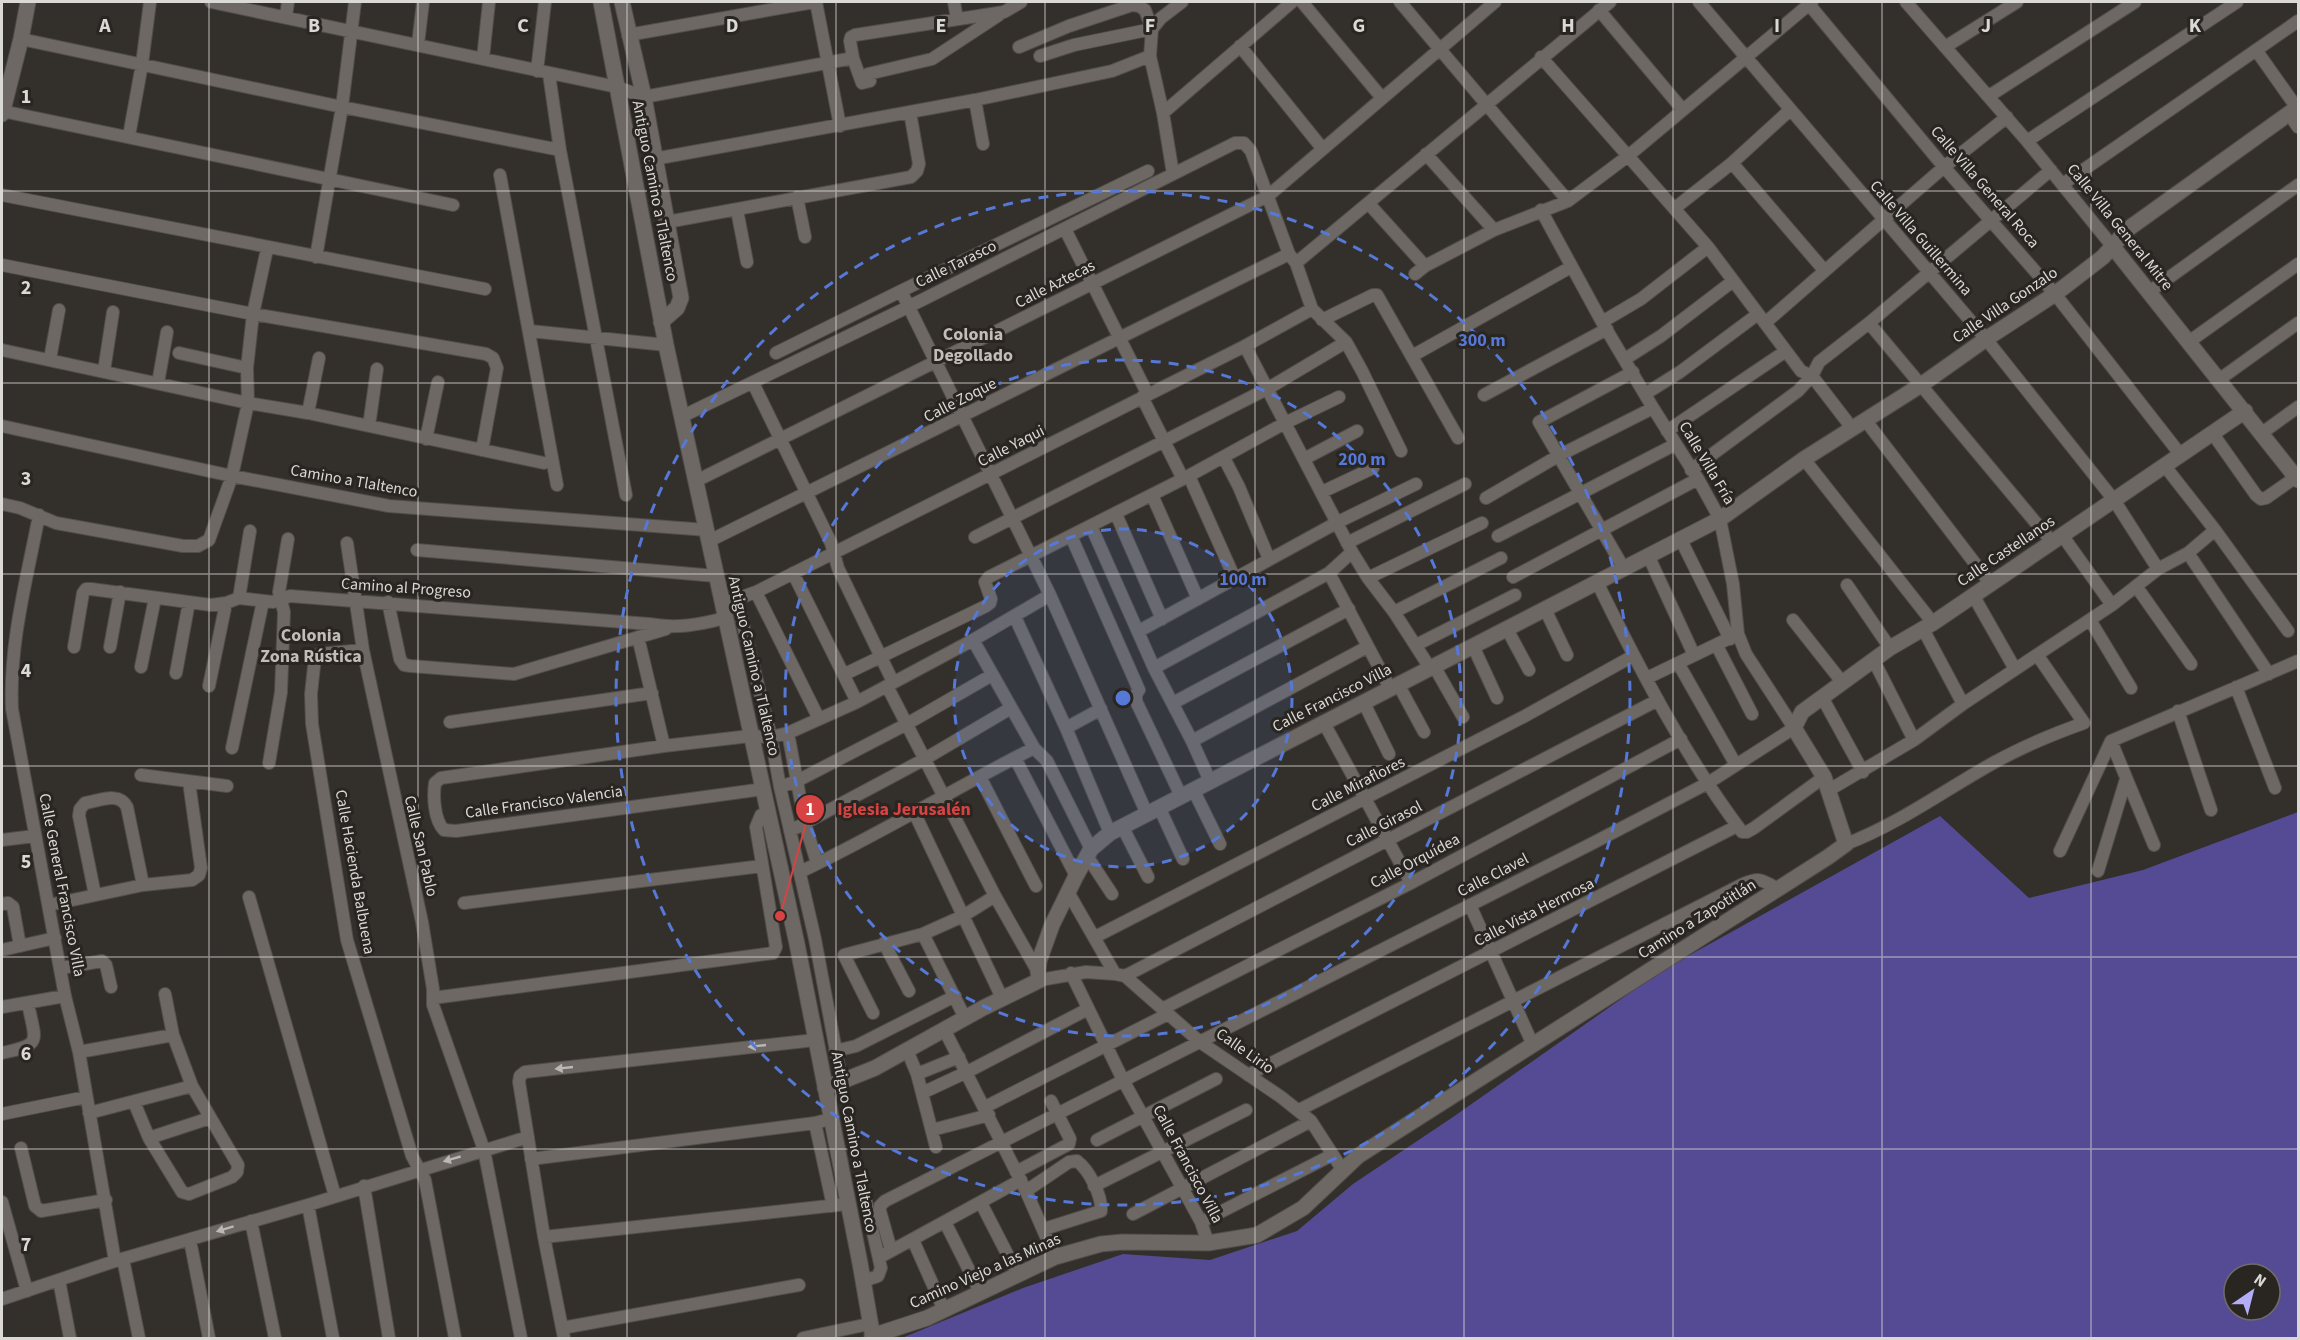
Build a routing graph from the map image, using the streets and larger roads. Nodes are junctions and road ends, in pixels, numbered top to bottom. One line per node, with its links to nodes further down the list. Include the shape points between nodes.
1 (28, 2): 35 (street)
2 (150, 2): 49 (street)
3 (219, 2): 28 (street)
4 (288, 2): 28 (street)
5 (355, 2): 33 (street)
6 (423, 2): 36 (street)
7 (489, 2): 47 (street)
8 (544, 2): 51 (street)
9 (601, 2): 52 (street, Antiguo Camino a Tlaltenco)
10 (622, 2): 34 (street)
11 (815, 2): 34 (street); 50 (street)
12 (954, 2): 29 (street)
13 (1021, 2): 27 (street)
14 (1182, 2): 32 (street)
15 (1292, 2): 38 (street)
16 (1302, 2): 55 (street)
17 (1400, 2): 41 (street)
18 (1495, 2): 41 (street, Calle Aztecas)
19 (1610, 2): 26 (street, Calle Zoque)
20 (1699, 2): 46 (street, Calle Villa Guillermina)
21 (1809, 2): 46 (street); 76 (street, Calle Villa General Roca)
22 (1906, 2): 40 (street, Calle Villa General Mitre)
23 (2017, 2): 40 (street)
24 (2135, 2): 53 (street)
25 (2237, 2): 68 (street)
26 (1599, 10): 45 (street, Calle Zoque); 59 (street)
27 (1004, 12): 29 (street); 48 (street, via 932,59 868,74 870,81 862,83)
28 (286, 16): 33 (street)
29 (957, 19): 48 (street, via 855,35 850,41)
30 (2298, 21): 42 (street)
31 (1069, 26): 32 (street, via 1132,5 1144,10); 37 (street); 39 (street)
32 (1152, 29): 37 (street); 44 (street)
33 (352, 31): 36 (street); 58 (street)
34 (628, 35): 54 (street)
35 (21, 39): 49 (street); 61 (street)
36 (418, 44): 47 (street)
37 (1074, 45): 43 (street)
38 (1240, 46): 63 (street); 70 (street)
39 (1019, 47)
40 (1945, 47): 53 (street, Calle Villa General Mitre)
41 (1439, 50): 55 (street, Calle Aztecas); 57 (street)
42 (2256, 50): 64 (street); 82 (street)
43 (1040, 56)
44 (1150, 56): 56 (street, via 1112,71); 63 (street)
45 (1541, 57): 57 (street, Calle Zoque); 73 (street)
46 (1745, 57): 59 (street); 60 (street, Calle Villa Guillermina)
47 (483, 58): 51 (street)
48 (853, 58): 50 (street)
49 (142, 64): 58 (street); 67 (street)
50 (827, 64): 54 (street); 66 (street)
51 (543, 72): 52 (street); 71 (street)
52 (617, 87): 54 (street); 125 (street, Antiguo Camino a Tlaltenco)
53 (1989, 96): 65 (street, Calle Villa General Mitre)
54 (644, 97): 74 (street)
55 (1382, 98): 70 (street, Calle Aztecas)
56 (975, 100): 62 (street); 69 (street)
57 (1485, 105): 72 (street, Calle Zoque); 87 (street)
58 (342, 107): 71 (street); 81 (street)
59 (1683, 110): 73 (street)
60 (1790, 110): 75 (street); 93 (street, Calle Villa Guillermina)
61 (2, 112): 67 (street)
62 (910, 112): 66 (street); 86 (street, via 919,164 911,177)
63 (1163, 113): 79 (street)
64 (2296, 114): 100 (street, Calle Villa Gonzalo, via 2128,229)
65 (2007, 117): 68 (street, Calle Villa General Mitre); 76 (street)
66 (840, 126): 74 (street)
67 (129, 136): 81 (street)
68 (2027, 141): 77 (street, Calle Villa General Mitre)
69 (982, 144)
70 (1323, 148): 85 (street, Calle Aztecas)
71 (560, 150): 131 (street)
72 (1426, 154): 88 (street, Calle Zoque); 97 (street)
73 (1628, 156): 87 (street); 90 (street)
74 (654, 159): 95 (street)
75 (1732, 163): 90 (street); 109 (street)
76 (1944, 167): 93 (street); 94 (street, Calle Villa General Roca)
77 (2051, 170): 82 (street, Calle Villa General Mitre); 94 (street)
78 (1148, 171): 115 (street)
79 (1173, 174): 85 (street, Calle Tarasco, via 1235,143 1244,144 1251,152); 96 (street, Calle Tarasco)
80 (500, 175): 129 (street)
81 (330, 179): 89 (street); 102 (street)
82 (2062, 184): 100 (street, Calle Villa General Mitre)
83 (2298, 185): 116 (street)
84 (2, 195): 101 (street)
85 (1268, 196): 103 (street); 113 (street, Calle Aztecas)
86 (797, 197): 91 (street); 98 (street)
87 (1568, 201): 92 (street)
88 (1369, 204): 103 (street, Calle Zoque); 107 (street)
89 (453, 205)
90 (1675, 208): 99 (street)
91 (737, 210): 95 (street); 104 (street)
92 (1541, 210): 97 (street); 108 (street, Calle Villa Fría)
93 (1884, 220): 109 (street); 110 (street, Calle Villa Guillermina)
94 (1991, 220): 110 (street); 117 (street, Calle Villa General Roca)
95 (667, 222): 125 (street, via 681,298 677,308)
96 (1065, 229): 113 (street); 118 (street, Calle Tarasco)
97 (1494, 230): 107 (street)
98 (805, 237)
99 (1708, 247): 112 (street); 128 (street)
100 (2113, 247): 116 (street, Calle Villa General Mitre); 117 (street, Calle Villa Gonzalo)
101 (267, 249): 102 (street); 122 (street)
102 (316, 257): 114 (street)
103 (1292, 258): 119 (street); 132 (street, Calle Zoque)
104 (747, 262)
105 (2298, 264): 134 (street)
106 (2, 265): 122 (street)
107 (1425, 266): 111 (street)
108 (1571, 267): 128 (street, Calle Villa Fría); 142 (street)
109 (1824, 270): 123 (street)
110 (1930, 272): 126 (street); 133 (street, Calle Villa Guillermina)
111 (1415, 274)
112 (1733, 281): 123 (street); 145 (street)
113 (1092, 284): 132 (street); 146 (street, Calle Aztecas)
114 (485, 289)
115 (901, 291): 118 (street); 141 (street)
116 (2149, 292): 134 (street, Calle Villa General Mitre)
117 (2055, 294): 133 (street, Calle Villa Gonzalo); 184 (street, Calle Villa General Roca)
118 (908, 307): 146 (street); 154 (street, Calle Tarasco)
119 (1312, 309): 124 (street); 137 (street, Calle Yaqui)
120 (59, 310): 144 (street)
121 (113, 312): 149 (street)
122 (253, 314): 147 (street); 182 (street, via 493,358 497,368)
123 (1762, 319): 139 (street); 158 (street)
124 (1322, 320): 135 (street); 142 (street, via 1377,295)
125 (661, 322): 136 (street, Antiguo Camino a Tlaltenco)
126 (1869, 323): 151 (street, via 1819,363); 156 (street)
127 (2298, 323): 152 (street)
128 (1604, 325): 145 (street, Calle Villa Fría); 160 (street)
129 (530, 331): 131 (street); 200 (street)
130 (167, 332): 155 (street)
131 (596, 339): 136 (street); 204 (street)
132 (1119, 339): 159 (street); 168 (street, Calle Zoque)
133 (1986, 339): 156 (street, Calle Villa Gonzalo); 207 (street, Calle Villa Guillermina)
134 (2190, 341): 152 (street, Calle Villa General Mitre)
135 (1346, 342): 157 (street); 183 (street)
136 (666, 345): 167 (street, Antiguo Camino a Tlaltenco)
137 (1245, 346): 157 (street); 159 (street, Calle Yaqui)
138 (2, 350): 144 (street)
139 (1786, 351): 151 (street, via 1801,371); 174 (street)
140 (179, 353): 147 (street)
141 (776, 353)
142 (1412, 356): 177 (street)
143 (320, 358): 166 (street)
144 (50, 359): 149 (street)
145 (1625, 359): 150 (street, Calle Villa Fría)
146 (936, 362): 168 (street); 179 (street, Calle Aztecas)
147 (248, 368): 162 (street)
148 (376, 369): 172 (street)
149 (104, 371): 155 (street)
150 (1633, 372): 158 (street, Calle Villa Fría); 185 (street, via 1539,422)
151 (1812, 376): 170 (street); 193 (street)
152 (2220, 379): 165 (street, Calle Villa General Mitre)
153 (438, 382): 178 (street)
154 (753, 382): 167 (street, Calle Tarasco); 179 (street)
155 (158, 383): 162 (street)
156 (1921, 385): 170 (street, Calle Villa Gonzalo); 224 (street)
157 (1267, 389): 169 (street); 180 (street)
158 (1646, 394): 163 (street, Calle Villa Fría)
159 (1145, 395): 180 (street); 192 (street, Calle Yaqui)
160 (1484, 395)
161 (1339, 397): 169 (street)
162 (248, 404): 166 (street); 194 (street)
163 (1653, 408): 174 (street, Calle Villa Fría); 185 (street)
164 (2298, 408): 175 (street)
165 (2245, 411): 175 (street, Calle Villa General Mitre); 176 (street, Calle Castellanos)
166 (309, 413): 172 (street)
167 (682, 416): 197 (street, Antiguo Camino a Tlaltenco)
168 (964, 417): 192 (street); 203 (street, Calle Zoque)
169 (1285, 423): 186 (street); 187 (street)
170 (1859, 425): 188 (street, Calle Villa Gonzalo); 244 (street)
171 (2, 426): 194 (street, Camino a Tlaltenco)
172 (369, 426): 178 (street)
173 (1357, 431): 187 (street)
174 (1668, 431): 181 (street, Calle Villa Fría)
175 (2262, 433): 196 (street, Calle Villa General Mitre)
176 (2213, 434): 184 (street, Calle Castellanos); 196 (street, via 2261,499)
177 (1458, 438)
178 (426, 439): 182 (street)
179 (779, 441): 197 (street, Calle Aztecas); 203 (street)
180 (1163, 441): 195 (street); 211 (street)
181 (1676, 444): 193 (street, Calle Villa Fría); 202 (street)
182 (482, 450): 189 (street)
183 (1401, 451)
184 (2180, 454): 190 (street, Calle Castellanos)
185 (1558, 456): 202 (street); 206 (street)
186 (1224, 458): 195 (street); 234 (street)
187 (1304, 459): 201 (street)
188 (1804, 459): 212 (street, Calle Villa Gonzalo); 271 (street)
189 (544, 463)
190 (2164, 465): 207 (street, Calle Castellanos); 216 (street)
191 (1373, 468): 201 (street)
192 (991, 474): 211 (street); 229 (street, Calle Yaqui)
193 (1695, 474): 212 (street, Calle Villa Fría); 218 (street)
194 (232, 476): 210 (street, via 209,540 198,546 56,523); 219 (street, Camino a Tlaltenco, via 410,509 564,518)
195 (1186, 478): 205 (street); 242 (street)
196 (2297, 479)
197 (696, 481): 219 (street, Antiguo Camino a Tlaltenco)
198 (1416, 484): 213 (street)
199 (1465, 484): 227 (street)
200 (557, 485)
201 (1322, 492): 213 (street)
202 (1581, 492): 218 (street); 221 (street)
203 (808, 494): 219 (street, Calle Zoque); 229 (street)
204 (626, 495)
205 (1152, 495): 209 (street); 254 (street)
206 (1486, 498)
207 (2114, 500): 224 (street, Calle Castellanos); 236 (street, Calle Villa Guillermina)
208 (2, 504): 210 (street)
209 (1116, 513): 215 (street); 268 (street)
210 (39, 515): 288 (street, Calle General Francisco Villa)
211 (1013, 519): 222 (street); 231 (street)
212 (1720, 519): 223 (street, Calle Francisco Villa); 277 (street, Calle Villa Fría, via 1733,584)
213 (1338, 522): 227 (street); 234 (street)
214 (1482, 523): 241 (street)
215 (1091, 526): 220 (street); 275 (street)
216 (2215, 530): 230 (street); 274 (street)
217 (250, 531): 253 (street)
218 (1604, 531): 235 (street); 240 (street)
219 (708, 536): 239 (street, Antiguo Camino a Tlaltenco)
220 (1071, 536): 231 (street); 363 (street, via 1139,690 1136,701)
221 (1498, 536)
222 (975, 537)
223 (1680, 538): 232 (street, Calle Francisco Villa); 277 (street)
224 (2057, 538): 244 (street, Calle Castellanos); 262 (street)
225 (288, 539): 255 (street)
226 (347, 543): 256 (street, Calle San Pablo)
227 (1349, 548): 238 (street); 241 (street)
228 (417, 550): 239 (street)
229 (832, 552): 237 (street, Calle Yaqui); 290 (street)
230 (2188, 553): 236 (street); 305 (street)
231 (1031, 555): 251 (street); 290 (street, via 989,577 985,582 991,598 986,606)
232 (1648, 555): 235 (street, Calle Francisco Villa); 289 (street)
233 (1501, 558): 266 (street)
234 (1269, 559): 242 (street)
235 (1623, 567): 243 (street, Calle Francisco Villa)
236 (2158, 569): 246 (street)
237 (793, 573): 248 (street, Calle Yaqui); 304 (street)
238 (1329, 573): 263 (street); 300 (street)
239 (716, 576): 265 (street, Antiguo Camino a Tlaltenco)
240 (1513, 577)
241 (1368, 578): 266 (street)
242 (1235, 579): 254 (street)
243 (1596, 582): 264 (street, Calle Francisco Villa); 292 (street)
244 (1990, 583): 250 (street, Calle Castellanos)
245 (1847, 585): 286 (street)
246 (2136, 586): 262 (street); 297 (street)
247 (120, 592): 252 (street, Camino al Progreso); 283 (street, Camino al Progreso, via 86,589); 284 (street)
248 (756, 592): 257 (street, Calle Yaqui); 328 (street)
249 (1515, 595): 280 (street)
250 (1973, 595): 271 (street, Calle Castellanos); 301 (street)
251 (1050, 596): 267 (street, Calle Francisco Valencia); 324 (street)
252 (154, 598): 259 (street, Camino al Progreso); 298 (street)
253 (239, 598): 258 (street, Camino al Progreso); 261 (street, Camino al Progreso)
254 (1198, 599): 268 (street)
255 (281, 600): 256 (street, Camino al Progreso, via 290,596); 258 (street, Camino al Progreso); 348 (street, via 281,692)
256 (355, 600): 260 (street, Camino al Progreso); 287 (street, Calle San Pablo)
257 (737, 600): 265 (street, Calle Yaqui); 337 (street)
258 (262, 601): 343 (street)
259 (189, 602): 261 (street, Camino al Progreso); 303 (street)
260 (388, 602): 272 (street, Camino al Progreso); 276 (street, via 400,659 411,666 514,675)
261 (226, 603): 310 (street)
262 (2112, 605): 270 (street)
263 (1349, 609): 285 (street); 319 (street)
264 (1545, 609): 273 (street, Calle Francisco Villa); 291 (street)
265 (723, 611): 272 (street, Camino al Progreso, via 694,626); 336 (street, Antiguo Camino a Tlaltenco)
266 (1394, 612): 280 (street)
267 (1015, 617): 278 (street, Calle Francisco Valencia); 332 (street)
268 (1162, 619): 275 (street)
269 (1792, 620): 308 (street)
270 (2090, 620): 293 (street); 313 (street)
271 (1928, 626): 286 (street, Calle Castellanos); 321 (street)
272 (670, 628): 276 (street)
273 (1507, 629): 281 (street, Calle Francisco Villa); 302 (street)
274 (2288, 631)
275 (1139, 632): 300 (street)
276 (638, 637): 314 (street)
277 (1734, 637): 282 (street); 333 (street, Calle Villa Fría)
278 (973, 640): 306 (street); 309 (street, Calle Francisco Valencia)
279 (2, 645): 288 (street)
280 (1416, 645): 299 (street)
281 (1473, 646): 299 (street, Calle Francisco Villa); 316 (street)
282 (1717, 646): 289 (street); 326 (street)
283 (74, 647)
284 (110, 647)
285 (1368, 647): 311 (street); 340 (street)
286 (1890, 648): 294 (street, Calle Castellanos)
287 (363, 650): 419 (street, Calle San Pablo, via 422,922); 473 (street, Calle Hacienda Balbuena, via 315,657 312,724 347,940 411,1156)
288 (13, 652): 323 (street, Calle General Francisco Villa)
289 (1695, 655): 296 (street)
290 (880, 656): 304 (street); 309 (street)
291 (1567, 656)
292 (1633, 656): 307 (street); 365 (street, Calle Miraflores)
293 (2038, 656): 301 (street); 378 (street, Camino a Zapotitlán, via 2084,723 1996,761 1875,833)
294 (1874, 660): 308 (street, Calle Castellanos); 339 (street)
295 (2298, 661): 305 (street)
296 (1678, 663): 307 (street); 349 (street)
297 (2191, 664)
298 (141, 667)
299 (1432, 667): 311 (street, Calle Francisco Villa); 327 (street)
300 (1154, 668): 319 (street)
301 (2015, 669): 321 (street)
302 (1530, 670)
303 (176, 673)
304 (845, 674): 318 (street)
305 (2269, 674): 312 (street)
306 (992, 675): 322 (street); 331 (street)
307 (1647, 678): 317 (street)
308 (1842, 682): 315 (street, Calle Castellanos)
309 (890, 684): 318 (street, Calle Francisco Valencia); 331 (street)
310 (209, 686)
311 (1394, 686): 320 (street, Calle Francisco Villa); 334 (street)
312 (2236, 687): 325 (street); 361 (street)
313 (2131, 688)
314 (652, 693): 329 (street); 342 (street)
315 (1822, 697): 333 (street, Calle Castellanos, via 1802,712); 350 (street)
316 (1497, 698)
317 (1658, 700): 338 (street); 376 (street, Calle Girasol)
318 (857, 702): 328 (street, Calle Francisco Valencia)
319 (1173, 703): 340 (street)
320 (1364, 703): 330 (street, Calle Francisco Villa); 345 (street)
321 (1963, 704): 339 (street)
322 (1011, 708): 344 (street); 347 (street)
323 (7, 709): 374 (street, Calle General Francisco Villa)
324 (1101, 709): 332 (street); 368 (street)
325 (2178, 711): 341 (street); 366 (street)
326 (1752, 714)
327 (1463, 717)
328 (819, 719): 335 (street, Calle Francisco Valencia)
329 (450, 722)
330 (1324, 723): 355 (street, Calle Francisco Villa); 365 (street)
331 (905, 725): 347 (street); 354 (street)
332 (1066, 728): 372 (street)
333 (1794, 728): 349 (street, Calle Clavel); 358 (street, Calle Villa Fría)
334 (1424, 732)
335 (788, 733): 337 (street, Calle Francisco Valencia); 354 (street)
336 (750, 736): 337 (street, Calle Francisco Valencia); 342 (street, Calle Francisco Valencia); 362 (street, Antiguo Camino a Tlaltenco)
337 (771, 737): 360 (street)
338 (1681, 739): 357 (street); 389 (street, Calle Orquídea)
339 (1914, 740): 350 (street)
340 (1192, 741): 355 (street)
341 (2111, 741): 353 (street); 380 (street)
342 (664, 746): 362 (street, Calle Francisco Valencia, via 441,778 434,789 438,824 444,830 456,831)
343 (232, 748)
344 (1034, 748): 346 (street); 381 (street, via 1047,761)
345 (1389, 754)
346 (1015, 758): 352 (street); 387 (street)
347 (923, 760): 364 (street); 370 (street)
348 (269, 763)
349 (1736, 765): 357 (street, Calle Clavel)
350 (1863, 771): 358 (street)
351 (141, 775): 356 (street)
352 (980, 777): 364 (street); 391 (street)
353 (2126, 779): 379 (street); 385 (street)
354 (797, 780): 360 (street); 370 (street)
355 (1210, 781): 363 (street, Calle Francisco Villa)
356 (189, 782): 359 (street); 390 (street, via 199,875 192,880)
357 (1708, 783): 371 (street); 401 (street, Calle Clavel)
358 (1827, 783): 371 (street, Calle Vista Hermosa, via 1748,832); 378 (street, Calle Villa Fría)
359 (227, 786)
360 (780, 787): 373 (street)
361 (2275, 788)
362 (764, 789): 367 (street, Antiguo Camino a Tlaltenco)
363 (1187, 793): 368 (street, Calle Francisco Villa); 377 (street)
364 (943, 797): 369 (street); 396 (street)
365 (1365, 800): 376 (street); 405 (street, Calle Miraflores)
366 (2211, 810)
367 (769, 811): 384 (street, via 760,815 756,827); 430 (street, Antiguo Camino a Tlaltenco)
368 (1153, 811): 372 (street, Calle Francisco Villa); 382 (street)
369 (914, 812): 383 (street); 402 (street)
370 (805, 824): 373 (street); 383 (street)
371 (1737, 826): 409 (street, Calle Vista Hermosa)
372 (1116, 829): 381 (street, Calle Francisco Villa); 388 (street)
373 (790, 831): 386 (street)
374 (35, 836): 375 (street); 400 (street, Calle General Francisco Villa)
375 (2, 840)
376 (1387, 842): 389 (street); 412 (street, Calle Girasol)
377 (1220, 844)
378 (1846, 844): 392 (street, Camino a Zapotitlán)
379 (2154, 845)
380 (2060, 851)
381 (1089, 853): 387 (street, Calle Francisco Villa); 394 (street)
382 (1183, 859)
383 (817, 863): 386 (street)
384 (762, 866): 398 (street); 419 (street, via 776,947 773,953)
385 (2098, 871)
386 (800, 872): 435 (street)
387 (1076, 876): 393 (street, Calle Francisco Villa)
388 (1148, 877)
389 (1411, 883): 425 (street, Calle Orquídea)
390 (143, 885): 395 (street); 395 (street, via 124,801 117,797 85,803 79,816)
391 (1036, 886)
392 (1778, 889): 421 (street, via 1754,879); 432 (street, Camino a Zapotitlán)
393 (1068, 892): 405 (street, Calle Lirio); 413 (street, Calle Francisco Villa, via 1042,950)
394 (1112, 894)
395 (95, 895): 400 (street)
396 (995, 896): 402 (street); 413 (street)
397 (249, 897): 479 (street)
398 (464, 903)
399 (2, 904): 407 (street, via 13,907)
400 (49, 905): 404 (street, Calle General Francisco Villa)
401 (1470, 905): 409 (street); 431 (street, Calle Clavel)
402 (963, 916): 403 (street); 420 (street)
403 (923, 934): 406 (street); 418 (street)
404 (55, 938): 407 (street); 410 (street, Calle General Francisco Villa)
405 (1095, 938): 412 (street, Calle Lirio)
406 (884, 943): 415 (street); 426 (street, via 844,956)
407 (20, 946): 408 (street)
408 (2, 950)
409 (1492, 952): 421 (street); 441 (street, Calle Vista Hermosa)
410 (61, 968): 414 (street, via 102,961); 417 (street, Calle General Francisco Villa)
411 (1071, 973): 412 (street); 413 (street); 424 (street, Calle Francisco Villa)
412 (1120, 975): 425 (street, Calle Lirio)
413 (1039, 976): 420 (street)
414 (111, 987)
415 (909, 991)
416 (165, 994): 429 (street)
417 (65, 996): 422 (street); 436 (street, Calle General Francisco Villa)
418 (955, 996): 427 (street); 435 (street, via 856,1046)
419 (433, 998): 469 (street, Calle San Pablo)
420 (1002, 998): 427 (street)
421 (1514, 1000): 432 (street); 452 (street)
422 (28, 1003): 423 (street); 437 (street, via 33,1043)
423 (2, 1007)
424 (1088, 1009): 433 (street, Calle Francisco Villa); 439 (street)
425 (1165, 1011): 431 (street, Calle Lirio); 433 (street, Calle Orquídea)
426 (873, 1013)
427 (965, 1018): 428 (street)
428 (944, 1029): 434 (street); 438 (street)
429 (173, 1035): 436 (street); 445 (street)
430 (815, 1040): 446 (street, Antiguo Camino a Tlaltenco); 463 (street, one-way to 463, via 525,1072 519,1082)
431 (1200, 1042): 441 (street, Calle Lirio); 443 (street, Calle Clavel)
432 (1532, 1044): 474 (street, Camino a Zapotitlán)
433 (1105, 1045): 443 (street, Calle Francisco Villa); 453 (street, Calle Orquídea)
434 (907, 1050): 440 (street); 444 (street)
435 (835, 1051): 444 (street)
436 (79, 1052): 448 (street, Calle General Francisco Villa)
437 (2, 1053)
438 (959, 1057): 439 (street); 440 (street)
439 (967, 1072): 447 (street); 453 (street)
440 (916, 1074): 447 (street)
441 (1248, 1075): 452 (street, Calle Lirio)
442 (1216, 1079): 457 (street)
443 (1123, 1080): 455 (street, Calle Clavel); 457 (street, Calle Francisco Villa)
444 (842, 1083): 446 (street)
445 (192, 1086): 450 (street); 458 (street)
446 (825, 1088): 459 (street, Antiguo Camino a Tlaltenco)
447 (922, 1093): 462 (street)
448 (86, 1097): 454 (street, Calle General Francisco Villa); 456 (street)
449 (1051, 1101): 455 (street)
450 (135, 1102): 454 (street); 464 (street)
451 (1246, 1110): 470 (street)
452 (1299, 1110): 460 (street, Calle Lirio)
453 (987, 1111): 462 (street, Calle Orquídea); 466 (street)
454 (89, 1113): 481 (street, Calle General Francisco Villa)
455 (1058, 1113): 466 (street, Calle Clavel); 475 (street, via 1069,1144)
456 (2, 1114)
457 (1144, 1116): 465 (street); 470 (street, Calle Francisco Villa)
458 (210, 1118): 464 (street); 464 (street, via 238,1166 237,1172 189,1194 175,1183)
459 (830, 1119): 461 (street); 485 (street, Antiguo Camino a Tlaltenco)
460 (1311, 1121): 471 (street, Calle Lirio); 478 (street)
461 (815, 1123): 472 (street); 485 (street)
462 (932, 1130): 468 (street)
463 (528, 1137): 469 (street); 472 (street)
464 (149, 1138)
465 (1097, 1140)
466 (1002, 1142): 475 (street); 495 (street, Calle Clavel, via 880,1206)
467 (21, 1148): 481 (street, via 35,1206 41,1211)
468 (936, 1148)
469 (484, 1150): 473 (street, one-way to 473); 516 (street, Calle San Pablo)
470 (1163, 1152): 477 (street); 478 (street, Calle Francisco Villa)
471 (1332, 1155): 474 (street, Calle Lirio); 489 (street)
472 (531, 1159): 491 (street)
473 (420, 1169): 476 (street); 515 (street)
474 (1342, 1169): 494 (street, Camino Viejo a las Minas, via 1303,1208 1280,1223 1257,1235)
475 (1021, 1181): 477 (street, via 1077,1161); 483 (street); 490 (street)
476 (364, 1186): 479 (street); 514 (street)
477 (1094, 1186): 490 (street, via 1101,1210)
478 (1181, 1188): 486 (street); 489 (street, Calle Francisco Villa)
479 (335, 1196): 484 (street)
480 (864, 1197): 496 (street)
481 (106, 1200): 498 (street, Calle General Francisco Villa)
482 (2, 1202): 503 (street)
483 (981, 1203): 488 (street); 499 (street)
484 (308, 1205): 487 (street); 513 (street)
485 (840, 1205): 491 (street); 501 (street, Antiguo Camino a Tlaltenco)
486 (1133, 1214)
487 (251, 1221): 492 (street, one-way to 492); 512 (street)
488 (945, 1222): 493 (street); 504 (street)
489 (1201, 1222): 494 (street, Calle Francisco Villa)
490 (1044, 1229): 497 (street)
491 (544, 1237): 507 (street)
492 (190, 1240): 498 (street); 511 (street)
493 (913, 1240): 495 (street); 506 (street)
494 (1208, 1243): 497 (street, Camino Viejo a las Minas, via 1122,1242)
495 (891, 1250): 496 (street)
496 (880, 1257): 501 (street, via 878,1276)
497 (1054, 1257): 499 (street, Camino Viejo a las Minas)
498 (119, 1260): 500 (street); 510 (street, Calle General Francisco Villa)
499 (1018, 1275): 504 (street, Camino Viejo a las Minas)
500 (59, 1280): 503 (street); 509 (street)
501 (863, 1281): 508 (street, Antiguo Camino a Tlaltenco)
502 (799, 1285): 507 (street)
503 (27, 1291): 505 (street)
504 (980, 1292): 506 (street, Camino Viejo a las Minas)
505 (2, 1299)
506 (944, 1310): 508 (street, Camino Viejo a las Minas)
507 (563, 1333)
508 (871, 1333): 517 (street)
509 (70, 1338)
510 (139, 1338)
511 (209, 1338)
512 (275, 1338)
513 (333, 1338)
514 (389, 1338)
515 (455, 1338)
516 (521, 1338)
517 (803, 1338)

